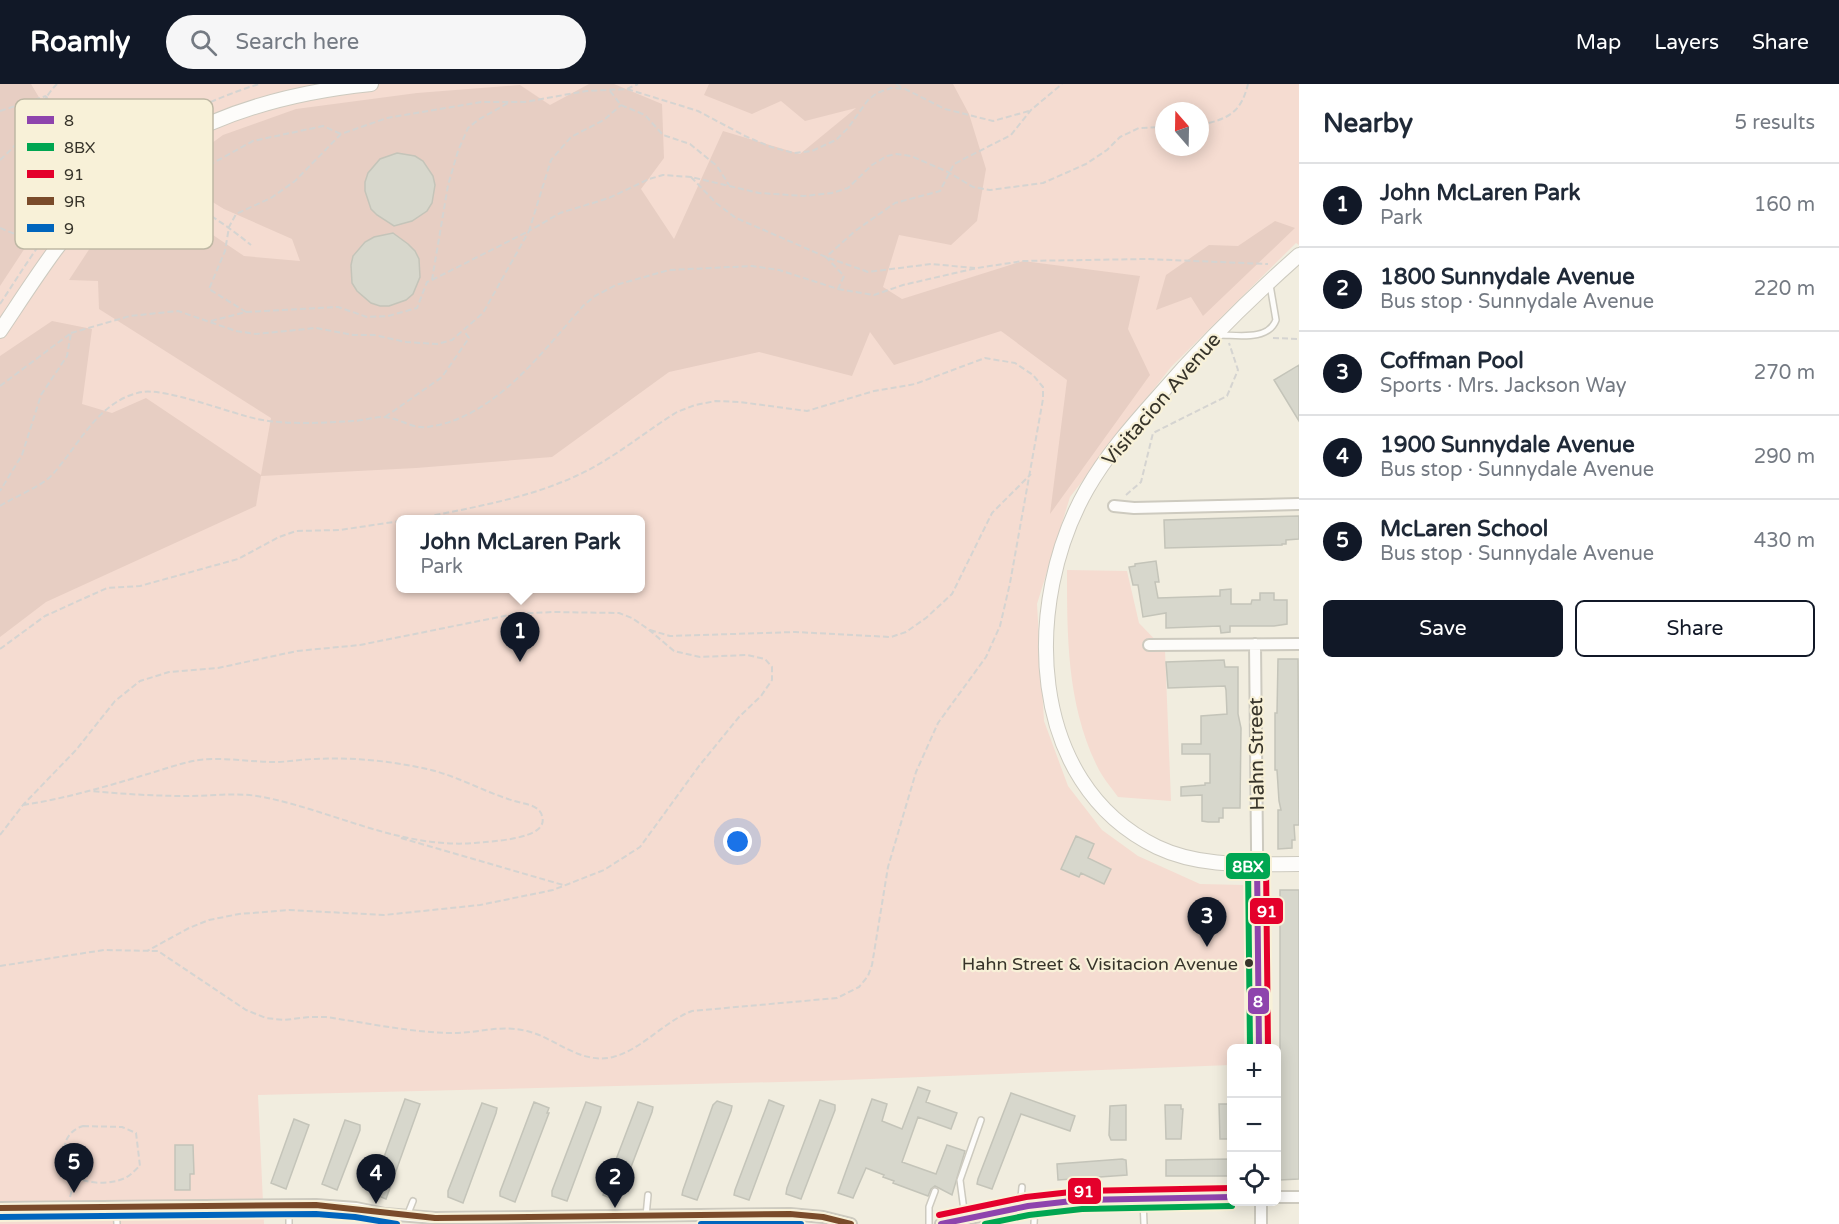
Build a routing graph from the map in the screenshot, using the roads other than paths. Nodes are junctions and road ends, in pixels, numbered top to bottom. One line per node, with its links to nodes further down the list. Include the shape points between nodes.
1 (371, 84): 2 (street, via 292,97)
2 (213, 122)
3 (57, 249): 6 (street)
4 (1299, 255): 5 (street, Visitacion Avenue)
5 (1269, 282): 7 (street, Visitacion Avenue); 7 (lane, via 1276,320 1269,330 1257,335)
6 (0, 332)
7 (1220, 335): 13 (street, Visitacion Avenue, via 1128,431 1077,508 1060,550 1049,597 1047,678 1055,720 1069,758 1091,795 1121,825 1158,848 1178,855)
8 (1299, 504): 9 (street)
9 (1114, 506)
10 (1255, 644): 11 (street); 12 (street); 13 (street, Hahn Street)
11 (1299, 644)
12 (1149, 645)
13 (1257, 864): 14 (street, Visitacion Avenue); 15 (street, Hahn Street)
14 (1299, 864)
15 (1259, 1044)
16 (981, 1120): 33 (lane, via 960,1180)
17 (1022, 1187): 30 (lane)
18 (935, 1191): 39 (lane, via 929,1207)
19 (648, 1194): 31 (lane)
20 (1227, 1197): 23 (street)
21 (1281, 1197): 22 (street)
22 (1299, 1197)
23 (1143, 1198): 26 (street); 42 (lane)
24 (413, 1201): 32 (lane)
25 (289, 1205): 28 (street); 32 (street, via 336,1205); 37 (lane)
26 (1035, 1206): 30 (street); 41 (lane)
27 (1261, 1206): 43 (street)
28 (116, 1207): 29 (street); 36 (lane)
29 (0, 1208)
30 (1020, 1208): 33 (street)
31 (646, 1216): 34 (street); 35 (street)
32 (407, 1217): 35 (street)
33 (965, 1218): 40 (street)
34 (696, 1220): 38 (street, via 807,1215)
35 (435, 1221)
36 (117, 1224)
37 (289, 1224)
38 (851, 1224)
39 (929, 1224)
40 (941, 1224)
41 (1034, 1224)
42 (1144, 1224)
43 (1262, 1224)

